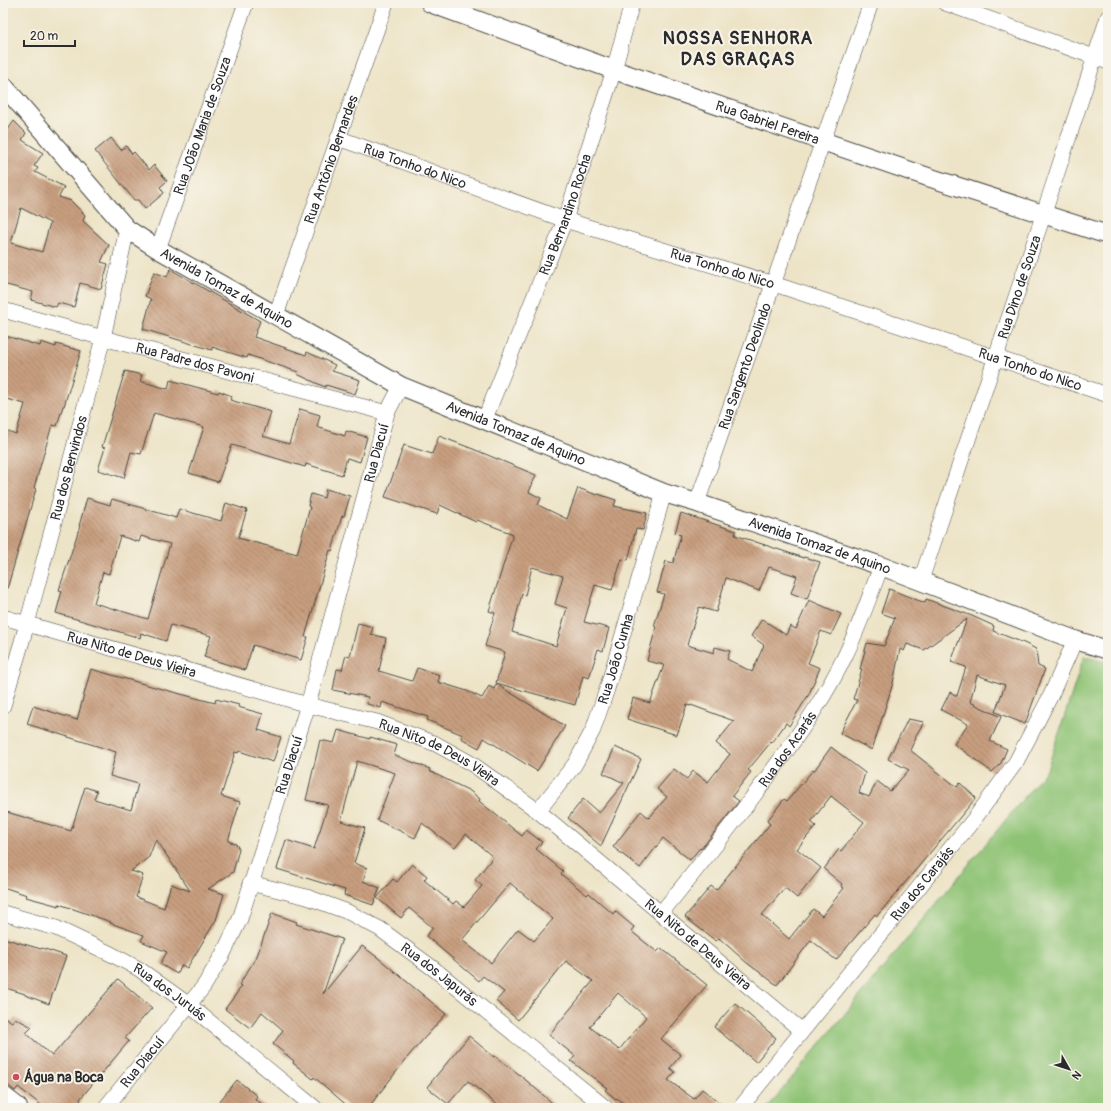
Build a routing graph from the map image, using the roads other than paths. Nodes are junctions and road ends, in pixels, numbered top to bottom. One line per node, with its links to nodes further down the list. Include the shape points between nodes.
1 (246, 3): 17 (street, Rua JOão Maria de Souza)
2 (386, 3): 11 (street, Rua Antônio Bernardes)
3 (430, 3): 9 (street, Rua Gabriel Pereira)
4 (632, 3): 9 (street, Rua Bernardino Rocha)
5 (871, 3): 12 (street, Rua Sargento Deolindo)
6 (945, 3): 8 (street)
7 (1108, 17): 8 (street, Rua Dino de Souza)
8 (1101, 59): 13 (street, Rua Dino de Souza)
9 (614, 70): 12 (street, Rua Gabriel Pereira); 14 (street, Rua Bernardino Rocha)
10 (3, 85): 15 (street, Avenida Tomaz de Aquino)
11 (338, 138): 14 (street, Rua Tonho do Nico); 20 (street, Rua Antônio Bernardes)
12 (824, 141): 13 (street, Rua Gabriel Pereira); 18 (street, Rua Sargento Deolindo)
13 (1044, 214): 16 (street, Rua Gabriel Pereira); 22 (street, Rua Dino de Souza)
14 (565, 220): 18 (street, Rua Tonho do Nico); 26 (street, Rua Bernardino Rocha)
15 (127, 229): 17 (street, Avenida Tomaz de Aquino); 21 (street, Rua dos Benvindos)
16 (1108, 234)
17 (158, 249): 20 (street, Avenida Tomaz de Aquino)
18 (774, 284): 22 (street, Rua Tonho do Nico); 28 (street, Rua Sargento Deolindo)
19 (3, 310): 21 (street, Rua Padre dos Pavoni)
20 (276, 315): 23 (street, Avenida Tomaz de Aquino)
21 (103, 338): 25 (street, Rua Padre dos Pavoni); 32 (street, Rua dos Benvindos)
22 (995, 357): 24 (street, Rua Tonho do Nico); 30 (street, Rua Dino de Souza)
23 (401, 386): 25 (street, Rua Diacuí); 26 (street, Avenida Tomaz de Aquino)
24 (1108, 395)
25 (387, 414): 35 (street, Rua Diacuí)
26 (484, 421): 27 (street, Avenida Tomaz de Aquino)
27 (664, 493): 28 (street, Avenida Tomaz de Aquino); 37 (street, Rua João Cunha, via 608,690 594,730 575,764)
28 (697, 503): 29 (street, Avenida Tomaz de Aquino)
29 (881, 566): 30 (street, Avenida Tomaz de Aquino); 40 (street, Rua dos Acarás, via 845,656 804,727 752,799)
30 (921, 580): 33 (street, Avenida Tomaz de Aquino)
31 (3, 617): 32 (street, Rua Nito de Deus Vieira)
32 (27, 624): 35 (street, Rua Nito de Deus Vieira); 36 (street, Rua dos Benvindos)
33 (1075, 640): 34 (street, Avenida Tomaz de Aquino); 42 (street, Rua dos Carajás, via 1051,695 1016,762 975,818)
34 (1108, 650)
35 (308, 705): 37 (street, Rua Nito de Deus Vieira, via 377,722 436,744 472,764); 38 (street, Rua Diacuí)
36 (3, 706)
37 (538, 811): 40 (street, Rua Nito de Deus Vieira)
38 (250, 883): 41 (street, Rua Diacuí, via 240,919 224,954); 47 (street, Rua dos Japurás, via 307,897 348,912 380,929 434,969)
39 (3, 913): 41 (street, Rua dos Juruás, via 56,928 111,954 139,969)
40 (661, 913): 42 (street, Rua Nito de Deus Vieira)
41 (189, 1005): 45 (street, Rua Diacuí); 46 (street, Rua dos Juruás)
42 (802, 1031): 48 (street, Rua dos Carajás)
43 (3, 1098): 44 (main road)
44 (16, 1108)
45 (105, 1108)
46 (315, 1108)
47 (606, 1108)
48 (740, 1108)

